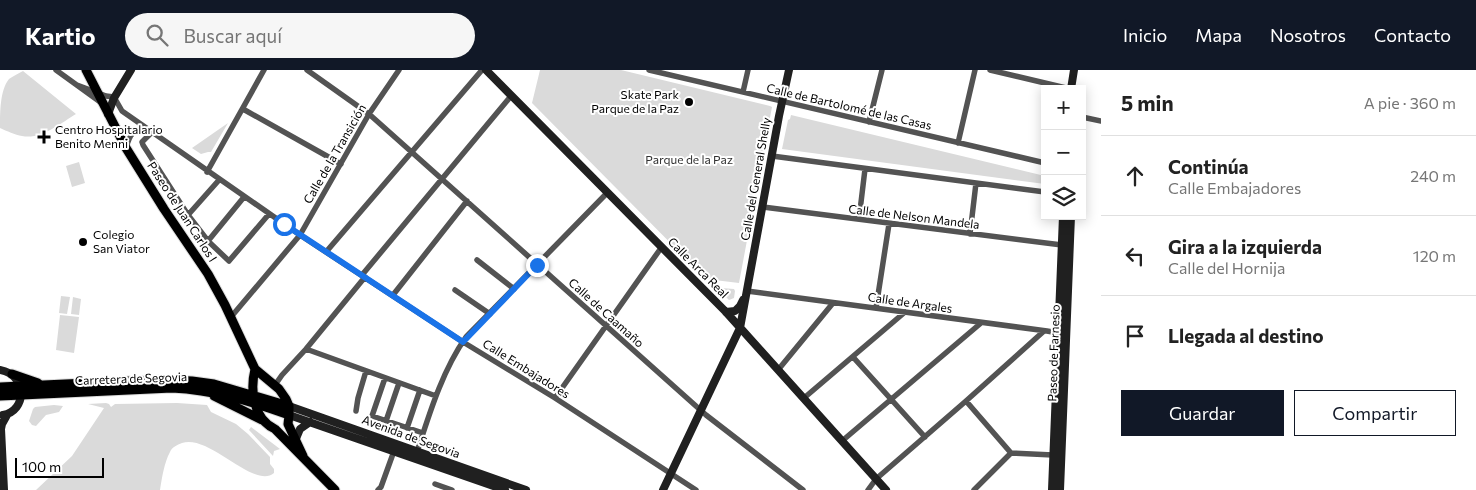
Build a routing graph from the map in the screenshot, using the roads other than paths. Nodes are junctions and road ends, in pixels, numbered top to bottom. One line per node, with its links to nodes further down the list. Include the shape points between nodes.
1 (56, 70): 17 (street)
2 (86, 70): 21 (main road, Paseo de Juan Carlos I)
3 (131, 70): 24 (street)
4 (264, 70): 27 (street)
5 (306, 70): 29 (street, Calle de Caamaño)
6 (399, 70): 29 (street, Calle de la Transición)
7 (484, 70): 23 (street, Calle Arca Real); 36 (street)
8 (649, 70): 16 (street, Calle de Bartolomé de las Casas)
9 (748, 70): 22 (street)
10 (789, 70): 25 (street, Calle del General Shelly)
11 (882, 70): 31 (street)
12 (975, 70): 34 (street)
13 (990, 70): 18 (street)
14 (1069, 70): 19 (street)
15 (1074, 70): 20 (street)
16 (660, 71): 22 (street, Calle de Bartolomé de las Casas)
17 (77, 85): 21 (street); 26 (street)
18 (1050, 85)
19 (1067, 85)
20 (1072, 85)
21 (97, 92): 24 (street); 26 (main road, Paseo de Juan Carlos I)
22 (743, 92): 25 (street, Calle de Bartolomé de las Casas)
23 (511, 96): 43 (street); 46 (street, Calle Arca Real)
24 (114, 98): 28 (street); 33 (street, Calle Embajadores, via 122,111)
25 (782, 101): 31 (street, Calle de Bartolomé de las Casas); 37 (street, Calle del General Shelly)
26 (104, 105): 28 (main road, Paseo de Juan Carlos I)
27 (243, 109): 39 (street); 41 (street)
28 (108, 114): 35 (main road, Paseo de Juan Carlos I)
29 (369, 114): 36 (street, Calle de Caamaño); 39 (street, Calle de la Transición)
30 (1086, 118): 32 (street)
31 (869, 122): 34 (street, Calle de Bartolomé de las Casas)
32 (1101, 122)
33 (150, 130): 35 (street, via 132,133); 41 (street, Calle Embajadores); 51 (street, Paseo de Juan Carlos I, via 143,145)
34 (958, 143): 38 (street, Calle de Bartolomé de las Casas)
35 (126, 148): 74 (main road, Paseo de Juan Carlos I, via 208,274)
36 (411, 152): 43 (street, Calle de Caamaño); 61 (street)
37 (772, 156): 40 (street); 49 (street, Calle del General Shelly)
38 (1041, 163)
39 (341, 164): 57 (street, Calle de la Transición)
40 (865, 169): 44 (street); 52 (street)
41 (208, 172): 42 (street, Calle Embajadores)
42 (219, 180): 47 (street, Calle Embajadores); 51 (street)
43 (442, 180): 48 (street, Calle de Caamaño); 64 (street)
44 (976, 183): 45 (street); 56 (street)
45 (1041, 191)
46 (607, 193): 60 (street, Calle Arca Real); 63 (street)
47 (244, 196): 50 (street, Calle Embajadores); 58 (street)
48 (467, 201): 63 (street, Calle de Caamaño); 68 (street)
49 (763, 207): 52 (street, Calle de Nelson Mandela); 67 (street, Calle del General Shelly)
50 (270, 214): 57 (street, Calle Embajadores); 58 (street, Paseo de Juan Carlos I, via 229,261)
51 (188, 215): 58 (street, Paseo de Juan Carlos I)
52 (858, 220): 55 (street, Calle de Nelson Mandela)
53 (1063, 220): 59 (street, Paseo de Farnesio)
54 (1071, 220): 81 (street, Paseo de Farnesio)
55 (889, 224): 56 (street, Calle de Nelson Mandela); 70 (street)
56 (970, 234): 59 (street, Calle de Nelson Mandela)
57 (300, 235): 61 (street, Calle Embajadores); 74 (street, Calle de la Transición)
58 (208, 241)
59 (1062, 246): 79 (street, Paseo de Farnesio)
60 (661, 248): 71 (street, Calle Arca Real); 76 (street)
61 (326, 252): 64 (street, Calle Embajadores)
62 (478, 260): 65 (street)
63 (537, 265): 65 (street); 76 (street, Calle de Caamaño)
64 (363, 276): 68 (street, Calle Embajadores); 82 (street)
65 (514, 289): 73 (street)
66 (455, 290): 73 (street)
67 (747, 292): 69 (street, Calle de Argales); 71 (street, Calle del General Shelly, via 738,309); 77 (street, Calle del General Shelly)
68 (393, 295): 80 (street, Calle Embajadores)
69 (833, 303): 70 (street, Calle de Argales); 85 (street)
70 (876, 308): 72 (street, Calle de Argales)
71 (726, 312): 77 (street, Calle Arca Real)
72 (905, 312): 75 (street, Calle de Argales); 83 (street)
73 (490, 314): 80 (street)
74 (231, 317): 87 (main road, Paseo de Juan Carlos I)
75 (981, 323): 78 (street, Calle de Argales); 103 (street)
76 (606, 326): 101 (street); 105 (street, Calle de Caamaño)
77 (740, 328): 85 (street, Calle Arca Real); 105 (street, Calle del General Shelly)
78 (1044, 331): 79 (street, Calle de Argales); 104 (street)
79 (1058, 333): 81 (street); 121 (street, Paseo de Farnesio)
80 (463, 342): 100 (street); 101 (street, Calle Embajadores)
81 (1066, 343): 139 (street, Paseo de Farnesio)
82 (306, 349): 86 (street); 91 (street)
83 (853, 357): 102 (street); 103 (street)
84 (0, 370): 88 (street)
85 (778, 370): 102 (street, Calle Arca Real)
86 (366, 371): 89 (street); 106 (street)
87 (254, 372): 91 (main road, Paseo de Juan Carlos I); 95 (main road, via 250,381); 98 (main road, Paseo de Juan Carlos I)
88 (12, 374): 92 (main road); 94 (street)
89 (385, 378): 90 (street); 109 (street, via 372,416)
90 (399, 383): 96 (street); 109 (street)
91 (273, 384): 98 (main road, via 258,383); 108 (main road, Paseo de Juan Carlos I, via 286,399)
92 (46, 385): 94 (main road, Carretera de Segovia); 95 (main road, Carretera de Segovia, via 171,380)
93 (0, 386): 94 (main road, Carretera de Segovia)
94 (21, 390): 97 (main road, Carretera de Segovia, via 172,388); 99 (main road, Carretera de Segovia); 107 (street, via 18,404)
95 (237, 390): 98 (main road, Carretera de Segovia)
96 (420, 390): 100 (street); 113 (street)
97 (208, 391): 98 (main road, Carretera de Segovia); 110 (main road)
98 (254, 395): 108 (main road, Carretera de Segovia); 110 (main road, Paseo de Juan Carlos I, via 260,416)
99 (0, 396)
100 (436, 396): 114 (street)
101 (555, 398): 123 (street, Calle Embajadores)
102 (804, 398): 117 (street, Calle Arca Real)
103 (890, 399): 115 (street); 117 (street)
104 (966, 401): 115 (street); 119 (street)
105 (700, 410): 123 (street, Calle del General Shelly); 134 (street, Calle de Caamaño)
106 (356, 411)
107 (3, 415): 126 (street)
108 (289, 415): 111 (street, Avenida de Segovia); 112 (main road, via 282,428); 116 (main road, Paseo de Juan Carlos I); 120 (street, Avenida de Segovia)
109 (386, 421): 113 (street)
110 (266, 422): 112 (main road, Paseo de Juan Carlos I)
111 (310, 422): 116 (street, via 300,429); 118 (street, Avenida de Segovia)
112 (275, 428): 122 (main road, Paseo de Juan Carlos I)
113 (407, 428): 114 (street)
114 (422, 433): 120 (street)
115 (925, 437): 124 (street)
116 (295, 441): 122 (main road, Paseo de Juan Carlos I)
117 (842, 441): 124 (street, Calle Arca Real)
118 (394, 451): 120 (street, Avenida de Segovia); 128 (street)
119 (1011, 453): 121 (street); 137 (street)
120 (416, 455): 130 (street, Avenida de Segovia); 131 (street, Avenida de Segovia)
121 (1053, 455): 138 (street, Paseo de Farnesio)
122 (303, 456): 127 (main road, Paseo de Juan Carlos I)
123 (671, 473): 132 (street, Calle del General Shelly); 133 (street, Calle Embajadores)
124 (876, 479): 135 (street); 136 (street, Calle Arca Real)
125 (435, 484): 129 (street)
126 (4, 490)
127 (335, 490)
128 (378, 490)
129 (452, 490)
130 (505, 490)
131 (526, 490)
132 (663, 490)
133 (696, 490)
134 (803, 490)
135 (868, 490)
136 (886, 490)
137 (974, 490)
138 (1052, 490)
139 (1060, 490)

